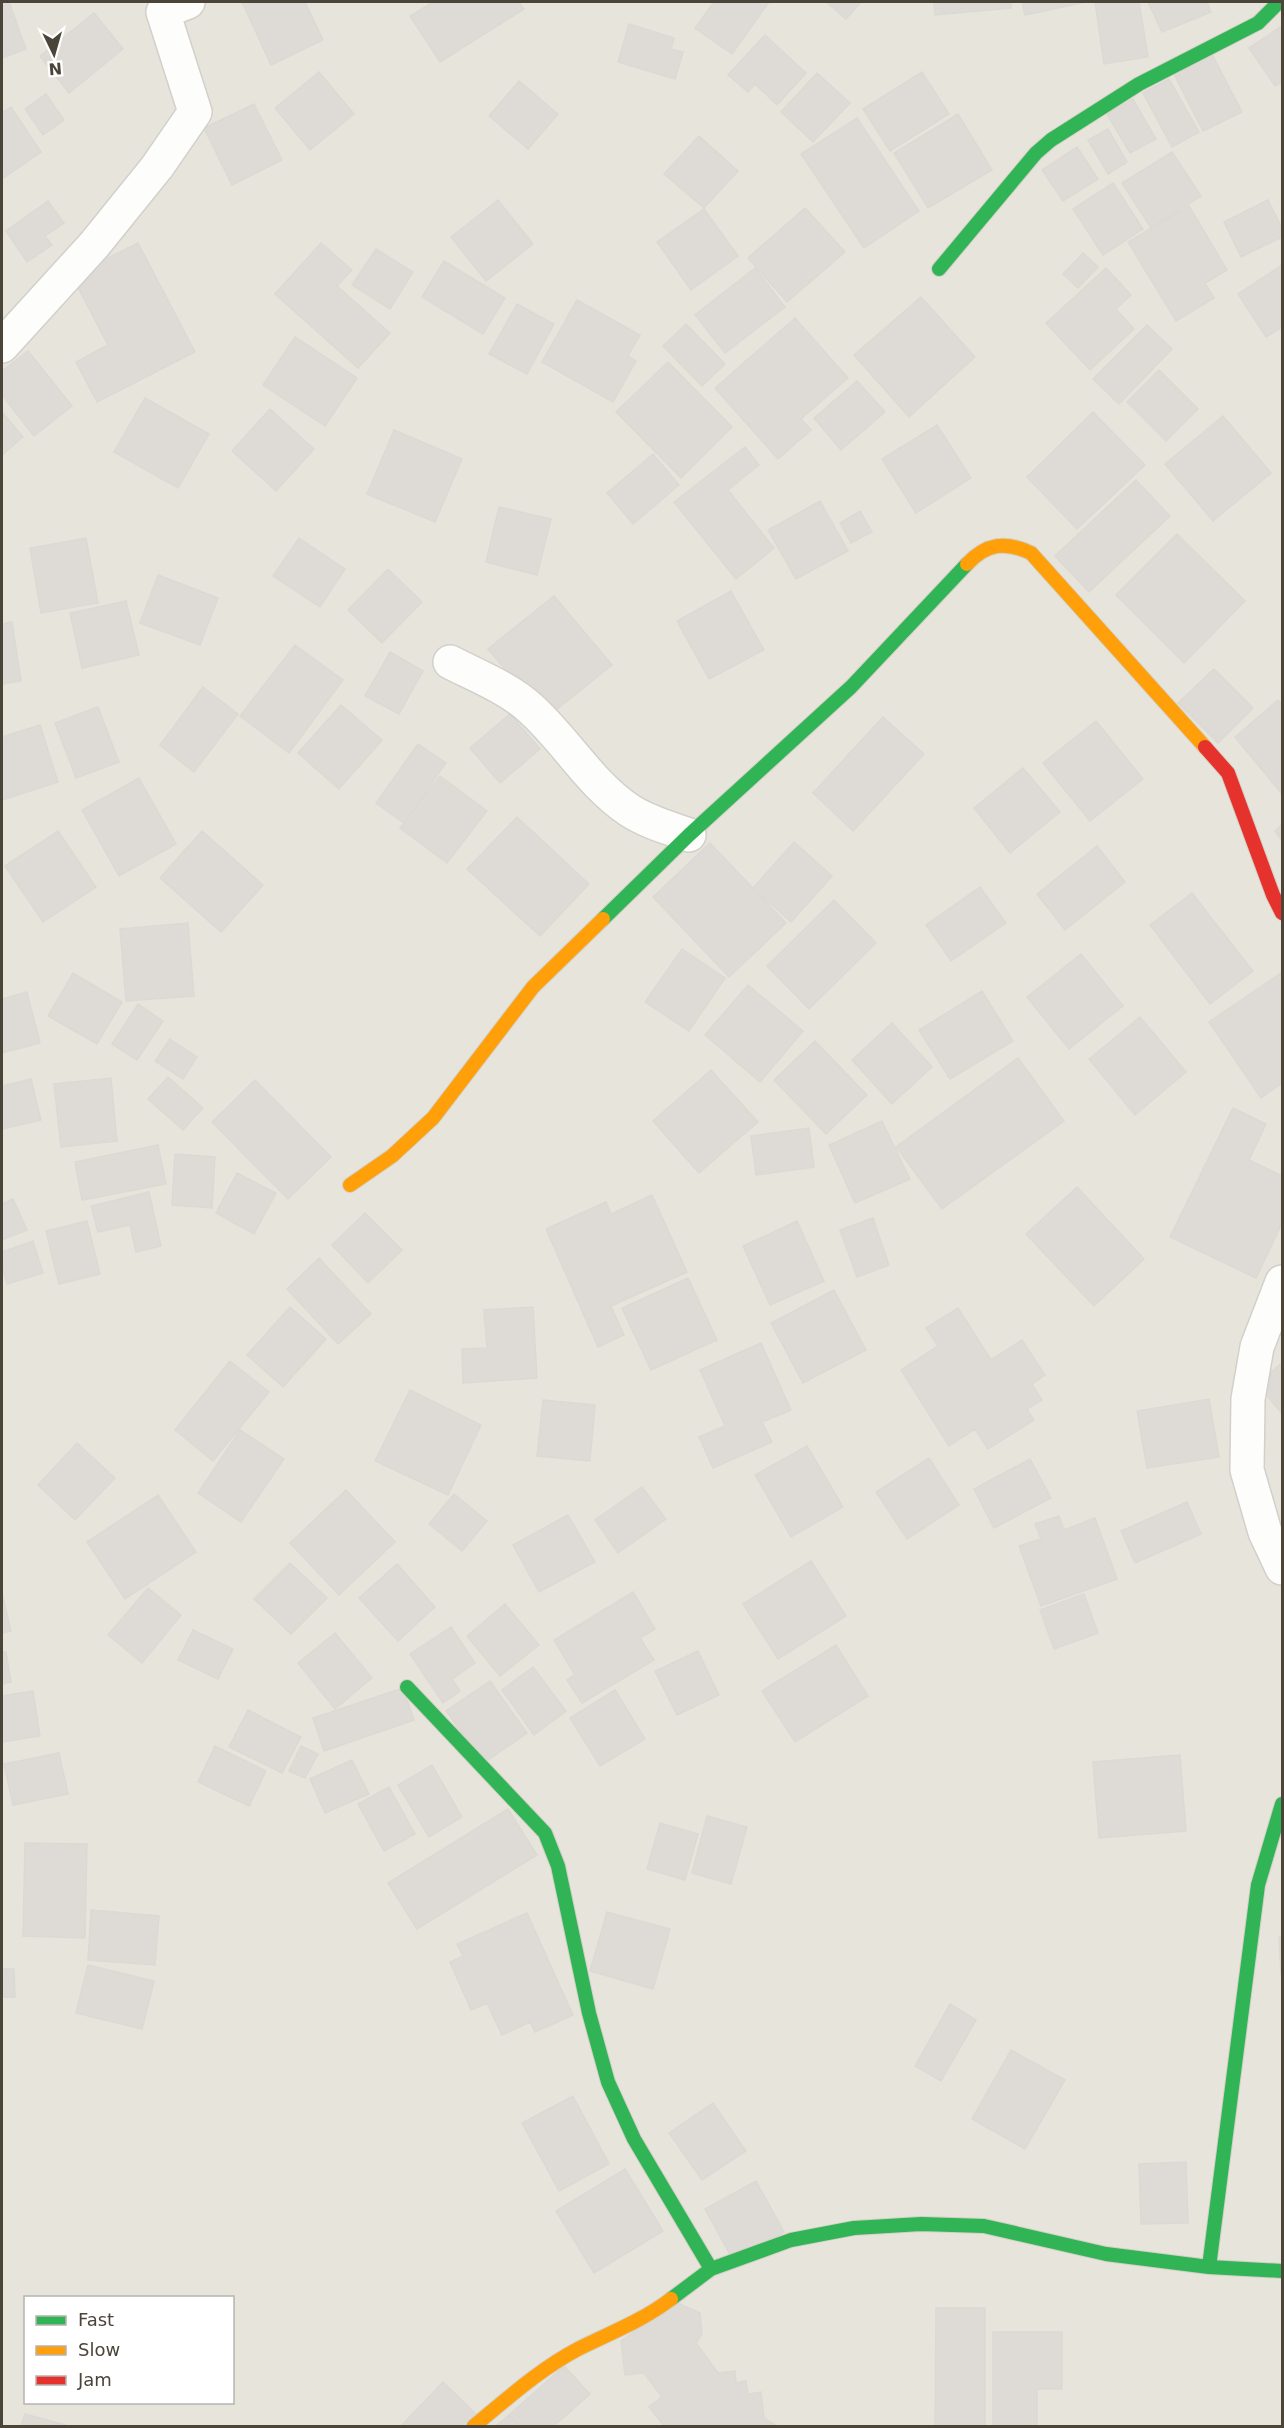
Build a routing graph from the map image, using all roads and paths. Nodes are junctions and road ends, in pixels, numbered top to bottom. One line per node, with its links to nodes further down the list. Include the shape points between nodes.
1 (188, 2): 4 (street, via 163,12 195,112 94,245)
2 (1280, 2): 3 (street, via 1258,23 1139,84 1051,140)
3 (939, 269)
4 (2, 346)
5 (450, 662): 6 (street, via 517,697 596,782 630,811)
6 (689, 835): 7 (street, via 851,687 978,552 1013,544 1031,553 1228,773); 8 (street, via 533,987 433,1118 392,1156)
7 (1282, 913)
8 (350, 1185)
9 (1282, 1282): 10 (street, via 1257,1347 1248,1399 1247,1470 1265,1532)
10 (1282, 1568)
11 (407, 1687): 14 (street, via 545,1833 558,1866 608,2082 634,2139)
12 (1282, 1804): 13 (street, via 1258,1886)
13 (1209, 2267): 14 (street, via 1106,2254 984,2226 921,2224 854,2228 791,2240); 15 (street)
14 (711, 2269): 16 (street, via 661,2307 546,2368)
15 (1282, 2271)
16 (474, 2427)

